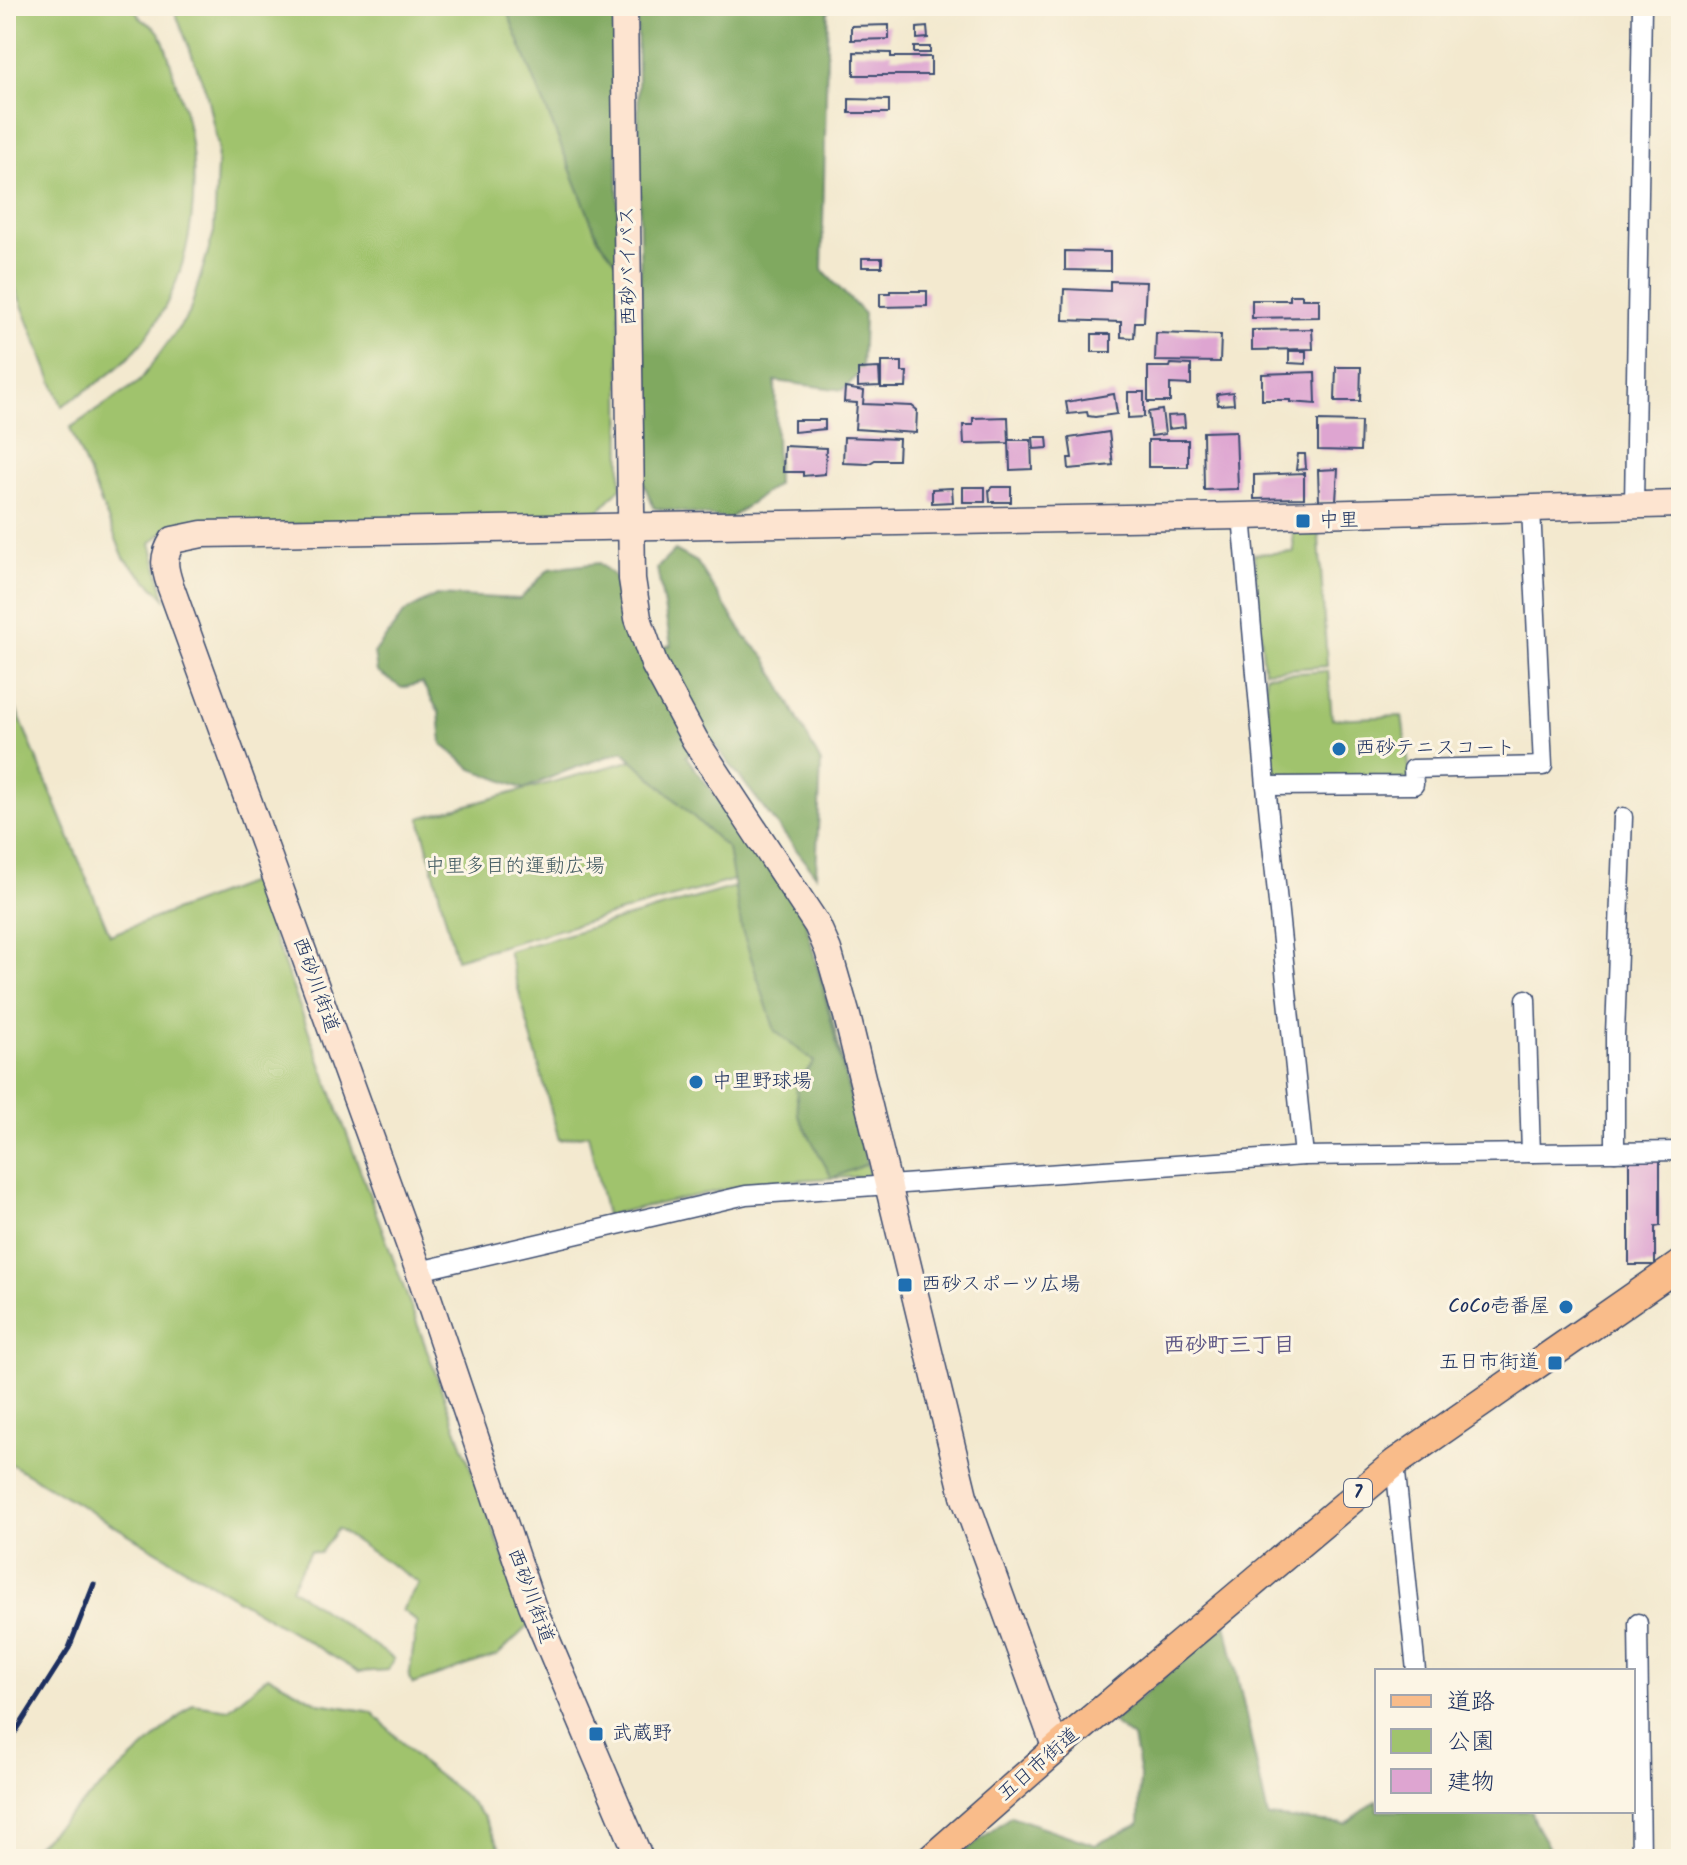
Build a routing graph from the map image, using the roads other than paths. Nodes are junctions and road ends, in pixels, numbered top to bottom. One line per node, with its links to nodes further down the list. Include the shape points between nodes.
1 (624, 6): 7 (street, 西砂バイパス)
2 (1642, 6): 3 (street)
3 (1634, 504): 4 (street, 西砂川街道); 5 (street, 西砂川街道)
4 (1681, 504)
5 (1531, 508): 6 (street, 西砂川街道); 8 (street, via 1543,766 1413,769 1414,785)
6 (1242, 516): 7 (street, 西砂川街道); 8 (street)
7 (632, 527): 15 (street, 西砂バイパス, via 636,605 654,664 695,740 804,904 828,950); 17 (street, 西砂川街道, via 202,534 173,540 165,551 170,585)
8 (1266, 786): 14 (street)
9 (1623, 817): 12 (street)
10 (1526, 999): 13 (street, via 1535,1032)
11 (1681, 1151): 12 (street)
12 (1615, 1152): 13 (street)
13 (1531, 1153): 14 (street)
14 (1304, 1156): 15 (street)
15 (887, 1185): 17 (street, via 746,1195); 21 (street, 西砂バイパス, via 964,1496)
16 (1681, 1264): 18 (main road, 五日市街道 / 7)
17 (419, 1271): 22 (street, 西砂川街道, via 532,1605)
18 (1395, 1463): 20 (street); 21 (main road, 五日市街道 / 7)
19 (1638, 1623): 24 (street)
20 (1416, 1669)
21 (1056, 1749): 23 (main road, 五日市街道 / 7)
22 (640, 1859)
23 (931, 1859)
24 (1641, 1859)

